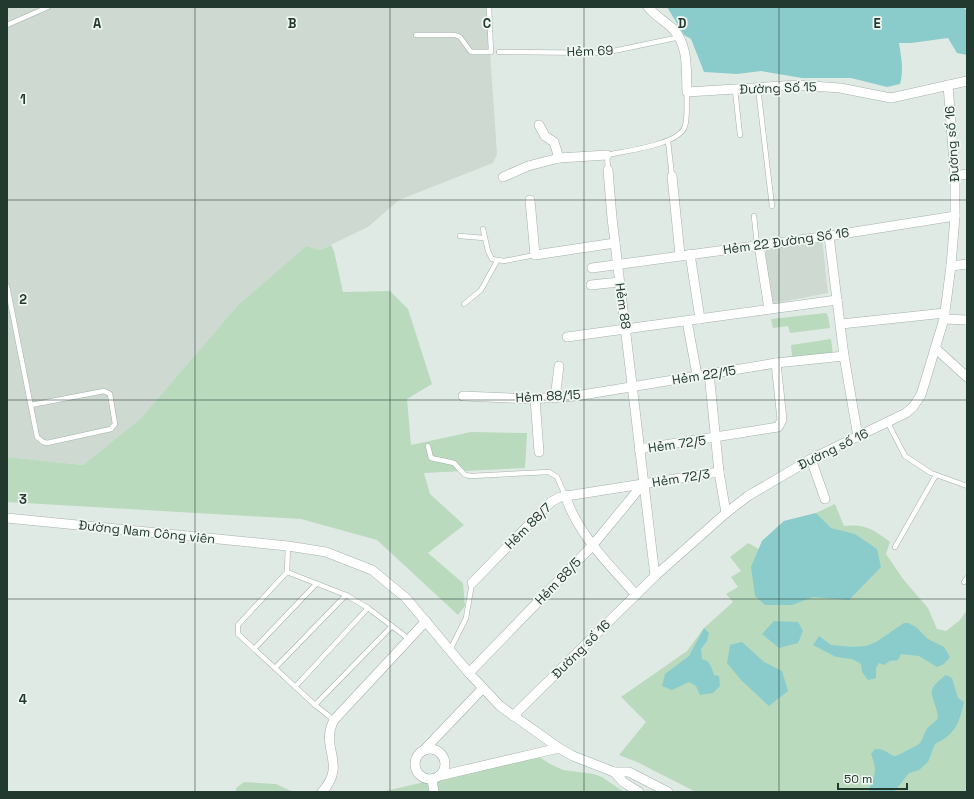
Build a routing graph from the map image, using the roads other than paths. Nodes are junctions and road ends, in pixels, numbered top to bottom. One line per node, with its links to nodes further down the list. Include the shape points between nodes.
1 (48, 7): 4 (lane)
2 (489, 7): 5 (lane, via 490,52 476,53 468,50 464,41 455,35)
3 (648, 7): 6 (street)
4 (7, 25)
5 (416, 35)
6 (680, 37): 7 (lane, Hẻm 69, via 604,53); 12 (street, via 685,53)
7 (499, 52)
8 (967, 81): 9 (street, Đường Số 15)
9 (948, 85): 10 (street, Đường Số 15, via 892,98 828,87 798,85); 21 (street, Đường số 16)
10 (758, 88): 11 (street, Đường Số 15); 24 (lane)
11 (735, 90): 12 (street, Đường Số 15); 14 (lane)
12 (687, 92): 15 (lane, via 685,128)
13 (538, 125): 17 (street, via 545,136 554,142)
14 (740, 135)
15 (668, 142): 16 (lane); 20 (lane)
16 (607, 155): 17 (street); 18 (lane, Hẻm 88)
17 (559, 158): 22 (street, via 528,166)
18 (608, 170): 31 (street, Hẻm 88)
19 (967, 174): 21 (street)
20 (672, 176): 35 (street)
21 (955, 176): 26 (street, Đường số 16)
22 (503, 177)
23 (530, 200): 34 (street)
24 (772, 206)
25 (754, 216): 32 (lane)
26 (955, 216): 29 (street, Hẻm 22 Đường Số 16); 39 (street, Đường số 16)
27 (483, 229): 30 (lane)
28 (460, 236): 30 (lane)
29 (829, 236): 32 (street, Hẻm 22 Đường Số 16); 44 (street)
30 (484, 238): 36 (lane, via 490,257)
31 (615, 242): 34 (street); 37 (street, Hẻm 88)
32 (758, 245): 33 (street, Hẻm 22 Đường Số 16); 46 (street)
33 (690, 254): 35 (street, Hẻm 22 Đường Số 16); 48 (street)
34 (535, 255): 36 (lane)
35 (680, 256): 37 (street, Hẻm 22 Đường Số 16)
36 (497, 261): 45 (lane, via 481,290)
37 (617, 264): 40 (street, Hẻm 22 Đường Số 16); 41 (street, Hẻm 88)
38 (967, 264): 39 (street)
39 (951, 266): 47 (street, Đường số 16)
40 (592, 268)
41 (619, 282): 42 (street); 52 (street, Hẻm 88)
42 (591, 285)
43 (7, 286): 65 (lane)
44 (837, 300): 46 (street); 51 (street)
45 (464, 304)
46 (769, 309): 48 (street)
47 (945, 316): 49 (street); 51 (street); 54 (street, Đường số 16)
48 (700, 319): 50 (street)
49 (967, 320)
50 (687, 321): 52 (street); 59 (street)
51 (841, 324): 55 (street)
52 (626, 330): 53 (street); 61 (street, Hẻm 88)
53 (567, 337)
54 (934, 348): 60 (street); 66 (street, Đường số 16, via 921,395 906,413)
55 (844, 356): 56 (street, Hẻm 22/15); 67 (street)
56 (776, 363): 58 (street, Hẻm 22/15); 68 (street, Hẻm 72/5, via 781,424 774,429)
57 (559, 366): 63 (street)
58 (709, 373): 59 (street, Hẻm 22/15); 68 (street)
59 (697, 375): 61 (street, Hẻm 22/15)
60 (967, 377)
61 (633, 387): 63 (street, Hẻm 88/15); 70 (street, Hẻm 88)
62 (463, 396): 64 (street, Hẻm 88/15)
63 (555, 398): 64 (street, Hẻm 88/15)
64 (535, 399): 71 (street)
65 (31, 405): 65 (lane, via 37,437 43,442 111,428 115,424 110,394 104,391)
66 (888, 423): 67 (street, Đường số 16); 74 (lane, via 905,456)
67 (858, 437): 72 (street, Đường số 16)
68 (715, 438): 70 (street, Hẻm 72/5); 73 (street)
69 (428, 446): 77 (lane, via 431,458 454,463 465,475 549,472 559,481)
70 (639, 449): 75 (street, Hẻm 88)
71 (539, 452)
72 (811, 459): 78 (street); 79 (street, Đường số 16, via 761,488)
73 (719, 472): 75 (street, Hẻm 72/3); 79 (street)
74 (936, 475): 76 (lane); 83 (lane)
75 (643, 484): 77 (street, Hẻm 88/7); 82 (street, Hẻm 88/5); 85 (street, Hẻm 88)
76 (967, 486)
77 (565, 495): 82 (street); 86 (street, Hẻm 88/7, via 551,502)
78 (825, 499)
79 (726, 514): 85 (street, Đường số 16)
80 (7, 518): 81 (street, Đường Nam Công viên)
81 (288, 546): 84 (lane); 91 (street, Đường Nam Công viên, via 326,552 372,570 406,598)
82 (592, 546): 89 (street); 97 (street, Hẻm 88/5)
83 (895, 547)
84 (287, 572): 87 (lane); 94 (lane, via 238,625 238,634)
85 (655, 576): 89 (street, Đường số 16)
86 (472, 583): 95 (lane, via 466,618)
87 (316, 584): 88 (lane); 94 (lane)
88 (346, 595): 90 (lane); 96 (lane)
89 (636, 595): 101 (street, Đường số 16)
90 (368, 608): 92 (lane); 98 (lane)
91 (426, 621): 93 (street); 95 (street, Đường Nam Công viên)
92 (392, 626): 93 (lane); 100 (lane)
93 (409, 639): 102 (street)
94 (254, 649): 96 (lane)
95 (450, 650): 97 (street, Đường Nam Công viên)
96 (275, 668): 98 (lane)
97 (469, 673): 99 (street, Đường Nam Công viên)
98 (295, 687): 100 (lane)
99 (482, 688): 101 (street, Đường Nam Công viên); 104 (street)
100 (315, 705): 102 (lane)
101 (513, 716): 103 (street, Đường Nam Công viên)
102 (334, 720): 107 (street, via 328,730 328,737 335,772)
103 (559, 748): 105 (street, Đường Nam Công viên); 106 (street)
104 (423, 751): 106 (street, via 416,758 415,767 423,778); 106 (street, via 432,749 441,754 445,763 442,773)
105 (614, 772): 109 (street, via 623,782); 110 (street, via 629,772)
106 (435, 778): 108 (street)
107 (322, 792)
108 (434, 792)
109 (639, 792)
110 (668, 792)

